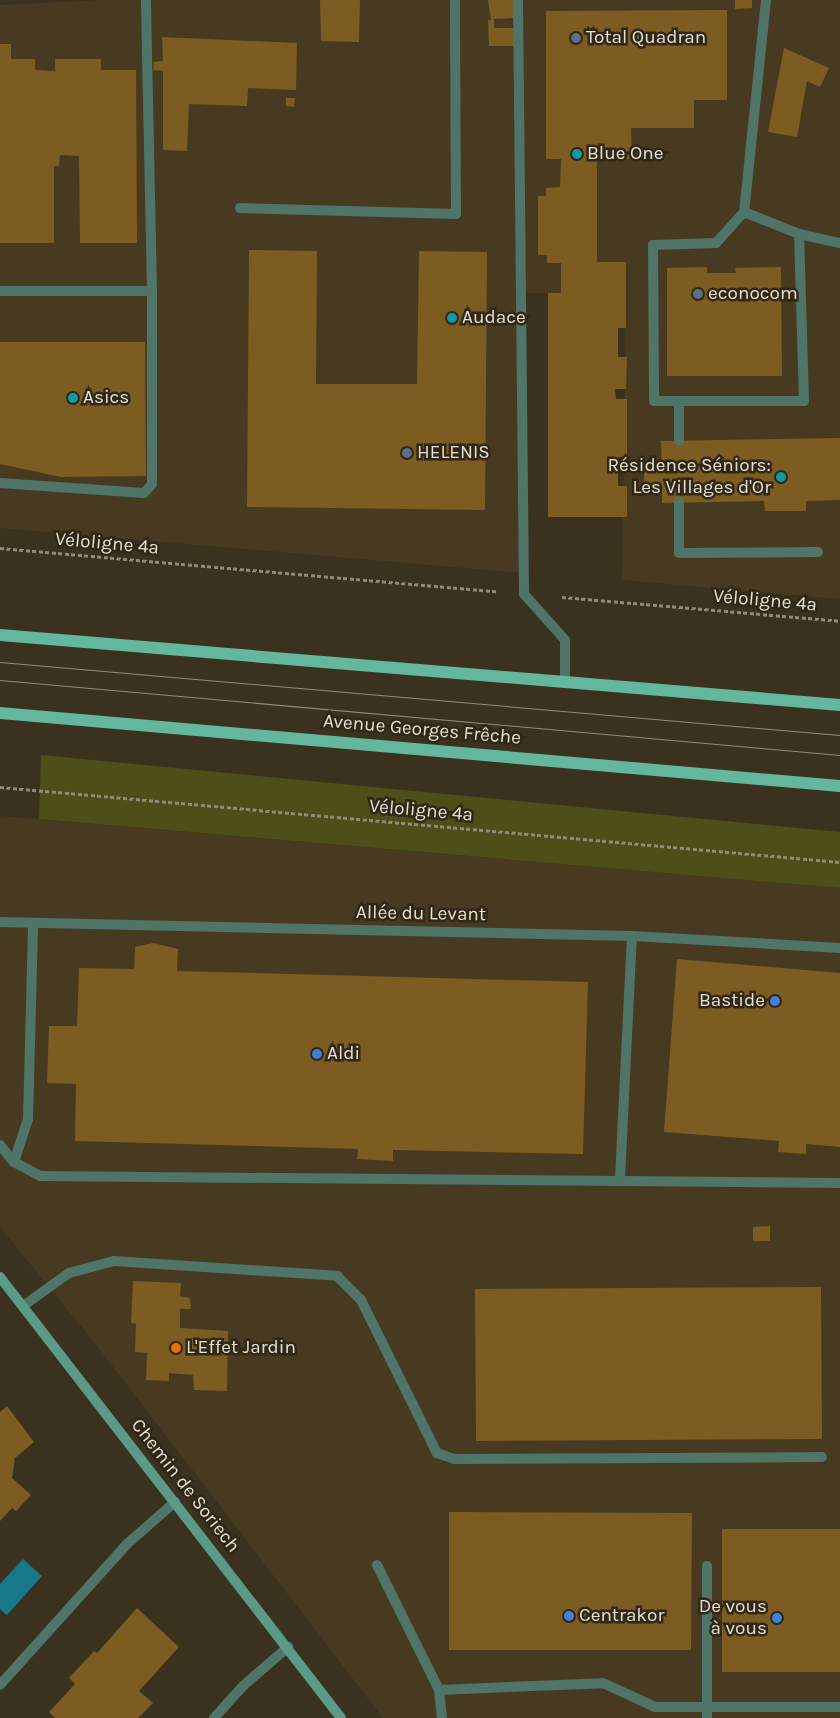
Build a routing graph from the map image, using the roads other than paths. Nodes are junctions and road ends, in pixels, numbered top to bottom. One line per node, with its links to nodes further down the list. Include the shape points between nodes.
1 (146, 0): 10 (street)
2 (455, 0): 5 (street, via 456,214)
3 (518, 0): 17 (street, via 524,594 564,640)
4 (766, 0): 6 (street)
5 (240, 208)
6 (744, 212): 7 (street); 11 (street, via 716,243 653,245 654,401)
7 (799, 234): 8 (street); 11 (street, via 804,401)
8 (840, 243)
9 (0, 291): 10 (street)
10 (152, 291): 13 (street, via 152,484 144,493)
11 (679, 401): 12 (street)
12 (679, 441)
13 (0, 483)
14 (679, 502): 15 (street, via 679,553)
15 (818, 552)
16 (0, 635): 17 (main road)
17 (565, 682): 18 (main road)
18 (840, 705)
19 (0, 712): 20 (main road, Avenue Georges Frêche)
20 (840, 786)
21 (0, 922): 22 (street, Allée du Levant)
22 (33, 923): 23 (street, Allée du Levant); 26 (street, via 28,1119)
23 (632, 936): 24 (street, Allée du Levant); 27 (street)
24 (840, 948)
25 (0, 1145): 26 (street)
26 (14, 1162): 27 (street, via 40,1176)
27 (620, 1179): 28 (street)
28 (840, 1183)
29 (0, 1277): 30 (main road, Chemin de Soriech)
30 (23, 1306): 31 (street, via 69,1273 114,1261 337,1276 361,1300 437,1453 454,1458); 32 (main road, Chemin de Soriech)
31 (822, 1457)
32 (175, 1502): 35 (main road, Chemin de Soriech); 36 (street, via 127,1544)
33 (377, 1565): 37 (street)
34 (707, 1566): 38 (street)
35 (288, 1647): 40 (street, via 243,1686); 41 (main road, Chemin de Soriech)
36 (0, 1685)
37 (439, 1690): 38 (street, via 603,1683 655,1707); 42 (street)
38 (707, 1707): 39 (street); 43 (street)
39 (840, 1707)
40 (214, 1718)
41 (341, 1718)
42 (442, 1718)
43 (707, 1718)

